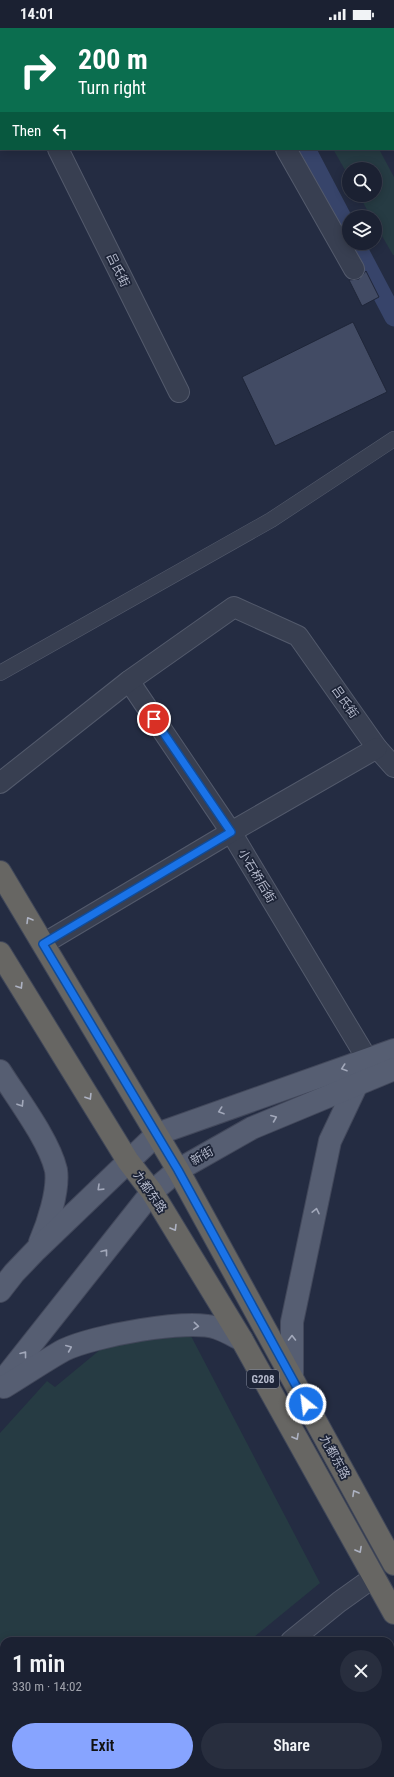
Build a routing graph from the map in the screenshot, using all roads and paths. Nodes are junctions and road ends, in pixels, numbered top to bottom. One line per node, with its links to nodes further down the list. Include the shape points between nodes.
1 (58, 150): 4 (street, 吕氏街)
2 (287, 150): 3 (street)
3 (354, 269)
4 (179, 392)
5 (394, 439): 6 (street, via 271,520)
6 (0, 673)
7 (129, 681): 8 (street, 吕氏街, via 234,607 298,636); 10 (street); 11 (street, 小石桥后街)
8 (377, 748): 9 (street, 吕氏街); 11 (street)
9 (394, 767)
10 (0, 782)
11 (231, 832): 13 (street); 16 (street, 小石桥后街)
12 (0, 872): 13 (highway, 九都东路, one-way to 12)
13 (43, 944): 19 (highway, 九都东路)
14 (0, 953): 20 (highway, 九都东路, one-way to 20)
15 (394, 1050): 16 (main road, 新街)
16 (380, 1068): 18 (main road, 新街); 19 (main road, 新街, one-way to 19)
17 (0, 1071): 23 (main road, one-way to 23, via 45,1142 56,1172 50,1221)
18 (357, 1084): 21 (main road, 新街, one-way to 18, via 252,1128); 26 (main road, one-way to 18, via 292,1322 330,1142)
19 (157, 1134): 20 (main road, 新街); 21 (highway, 九都东路)
20 (128, 1161): 22 (highway, 九都东路 / G208); 23 (main road, 新街, one-way to 23)
21 (178, 1170): 22 (main road, 新街); 26 (highway, 九都东路 / G208)
22 (152, 1192): 25 (highway, 九都东路 / G208, one-way to 25); 27 (main road, 新街, one-way to 22)
23 (36, 1250): 24 (main road, 新街)
24 (0, 1290)
25 (242, 1340): 28 (main road, one-way to 25, via 64,1350 89,1340 115,1334 182,1324 216,1327); 30 (highway, 九都东路 / G208, one-way to 30)
26 (292, 1377): 29 (highway, 九都东路 / G208, one-way to 26)
27 (0, 1384)
28 (0, 1390)
29 (394, 1564)
30 (374, 1577): 31 (highway, 九都东路 / G208); 32 (street, via 338,1602)
31 (391, 1608)
32 (296, 1637)

